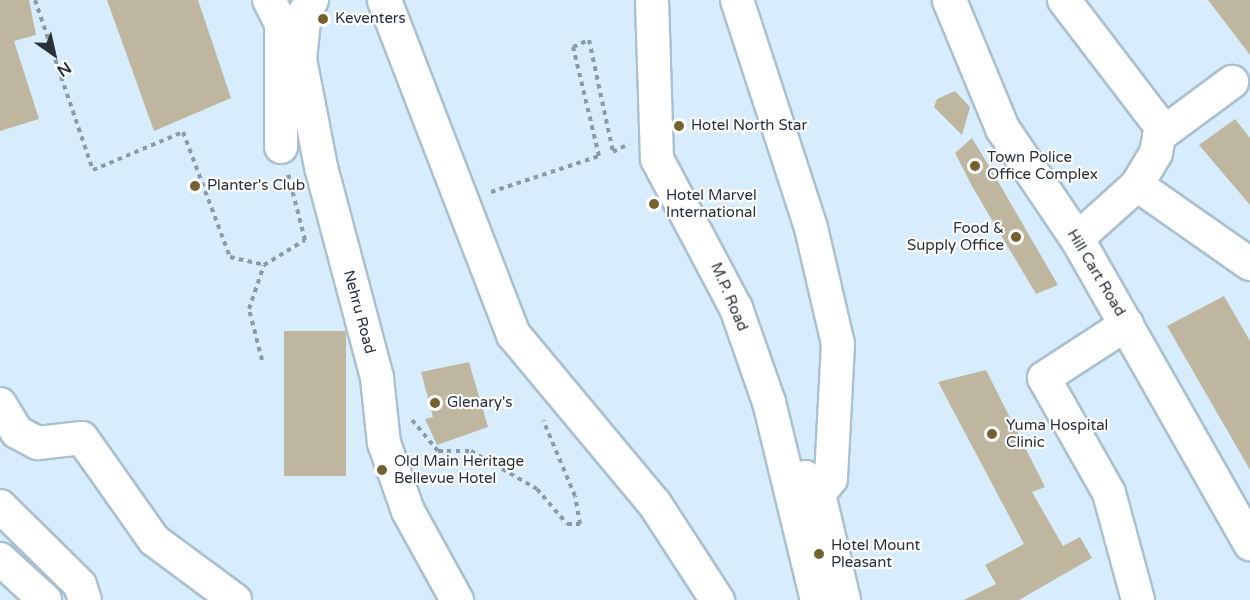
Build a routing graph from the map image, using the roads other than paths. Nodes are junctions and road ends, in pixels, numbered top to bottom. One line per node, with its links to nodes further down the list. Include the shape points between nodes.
1 (269, 0): 10 (street, via 281,24)
2 (384, 0): 25 (main road, via 513,334 654,503)
3 (652, 0): 16 (street, M.P. Road, via 657,159 736,308)
4 (737, 0): 17 (street, via 811,228 838,344 831,479)
5 (949, 0): 12 (main road, Hill Cart Road, via 1002,128)
6 (1064, 0): 9 (street, via 1161,127)
7 (305, 4): 24 (street, Nehru Road, via 300,59 321,167 377,378 384,444 408,510)
8 (1232, 82): 9 (street)
9 (1159, 136): 11 (street)
10 (281, 147)
11 (1137, 185): 12 (street); 13 (street)
12 (1077, 239): 14 (main road, Hill Cart Road)
13 (1250, 264)
14 (1127, 324): 19 (main road, Hill Cart Road); 28 (street, via 1044,378 1108,493)
15 (0, 404): 21 (street, via 17,432 38,443 82,438 154,540)
16 (776, 432): 17 (street); 26 (street, M.P. Road)
17 (819, 494): 27 (street)
18 (0, 506): 23 (street, via 80,585)
19 (1250, 543)
20 (0, 560): 22 (street)
21 (228, 597)
22 (45, 600)
23 (85, 600)
24 (457, 600)
25 (717, 600)
26 (817, 600)
27 (844, 600)
28 (1138, 600)

